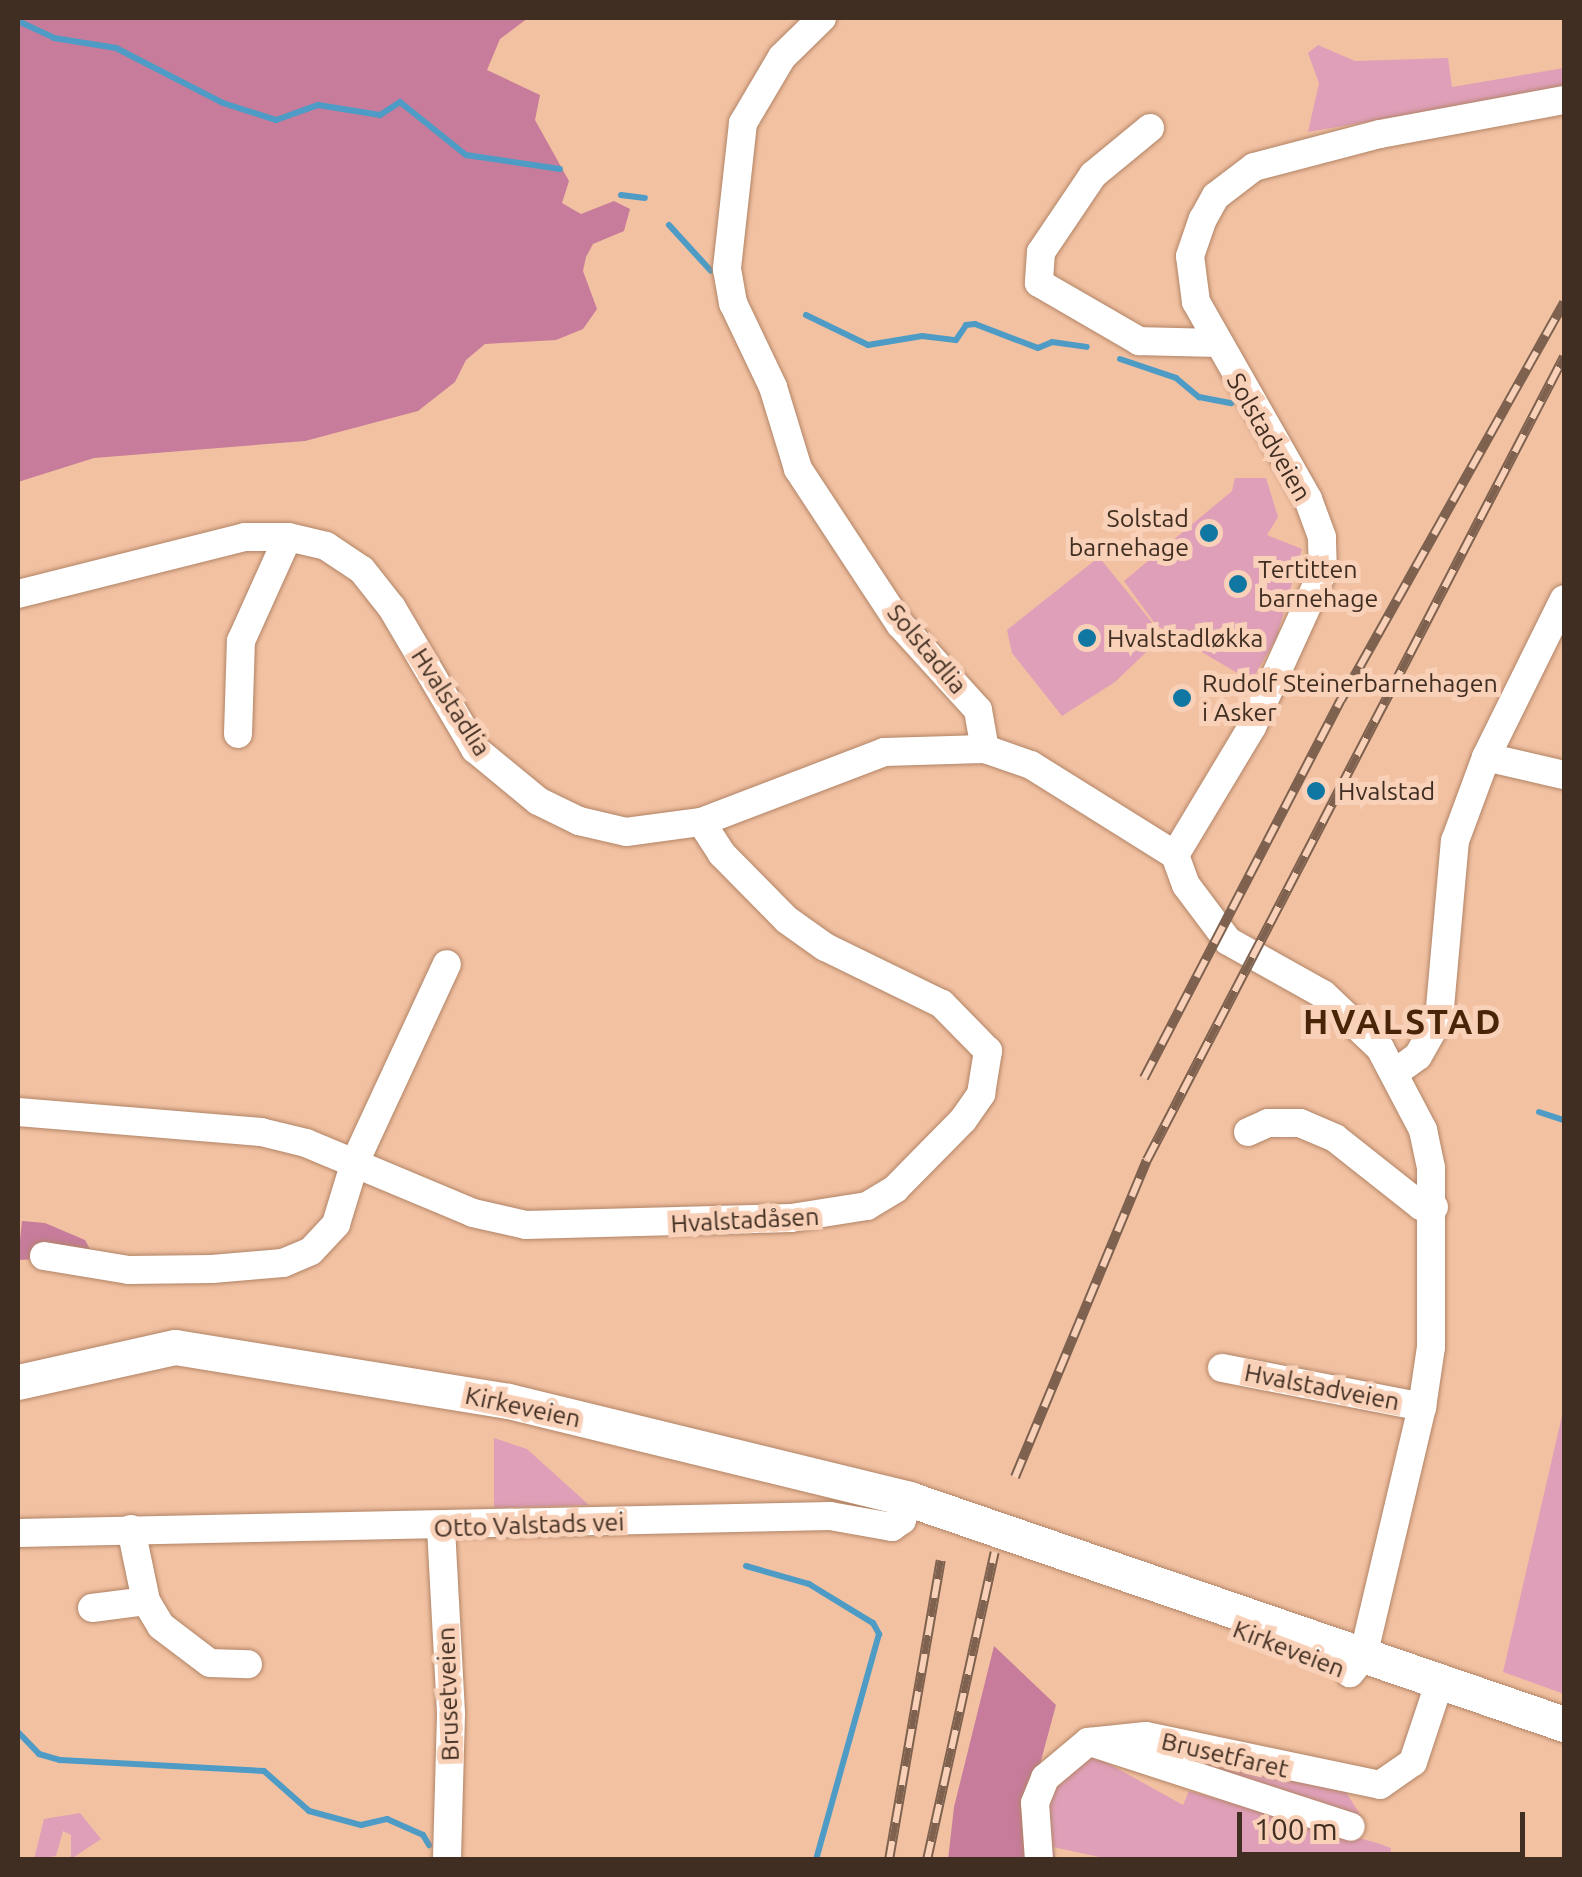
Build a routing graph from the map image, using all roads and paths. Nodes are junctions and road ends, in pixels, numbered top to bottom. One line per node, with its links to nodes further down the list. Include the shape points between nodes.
1 (822, 18): 9 (street, Solstadlia, via 782,57 743,123 728,253 733,303 773,387 798,469 900,624 978,710)
2 (1564, 100): 4 (street, Solstadveien, via 1362,138 1236,175 1216,196 1190,256 1196,302)
3 (1150, 128): 4 (street, via 1092,175 1041,252 1039,283 1139,341)
4 (1214, 343): 13 (street, Solstadveien, via 1308,499 1322,537 1323,570 1252,727)
5 (288, 537): 6 (street, Hvalstadlia, via 245,537); 8 (street, via 240,641); 12 (street, Hvalstadlia, via 326,546 362,570 475,748 538,801 626,832)
6 (18, 594)
7 (1564, 599): 10 (street)
8 (238, 734)
9 (986, 748): 12 (street, Hvalstadlia, via 884,752); 13 (street, via 1031,764)
10 (1486, 757): 11 (street); 15 (street, via 1455,841 1439,1019 1418,1056)
11 (1564, 776)
12 (701, 822): 18 (street, Hvalstadåsen, via 722,854 787,920 825,947 942,1004 988,1052 981,1094 932,1154 881,1198 831,1216 571,1228 474,1213)
13 (1175, 855): 15 (street, via 1186,885 1228,941 1323,994)
14 (447, 964): 18 (street)
15 (1396, 1072): 19 (street, Hvalstadveien, via 1423,1130)
16 (18, 1112): 18 (street, Hvalstadåsen, via 261,1132)
17 (1248, 1132): 19 (street, via 1268,1123 1300,1123 1335,1138 1421,1206)
18 (355, 1162): 20 (street, via 325,1240 284,1263 130,1270)
19 (1434, 1207): 23 (street, Hvalstadveien, via 1431,1346)
20 (44, 1256)
21 (1222, 1368): 23 (street, Hvalstadveien)
22 (18, 1382): 24 (main road, Kirkeveien, via 145,1350 200,1349 363,1382 508,1401)
23 (1422, 1407): 30 (street, Hvalstadveien, via 1378,1601)
24 (909, 1499): 25 (street, Otto Valstads vei, via 892,1527 830,1516); 30 (main road, Kirkeveien)
25 (441, 1528): 26 (street, Otto Valstads vei); 37 (street, Brusetveien, via 450,1714)
26 (131, 1530): 27 (street, Otto Valstads vei); 28 (street)
27 (18, 1533)
28 (146, 1601): 29 (street); 31 (street, via 184,1649 210,1663)
29 (92, 1608)
30 (1354, 1661): 32 (main road, Kirkeveien)
31 (248, 1664)
32 (1436, 1693): 33 (main road, Kirkeveien); 34 (main road, Kirkeveien); 35 (street, Brusetfaret, via 1413,1762 1380,1785 1146,1736)
33 (1564, 1724)
34 (1564, 1739)
35 (1088, 1742): 36 (street); 38 (street, via 1045,1778 1035,1802)
36 (1351, 1827)
37 (447, 1860)
38 (1039, 1860)

